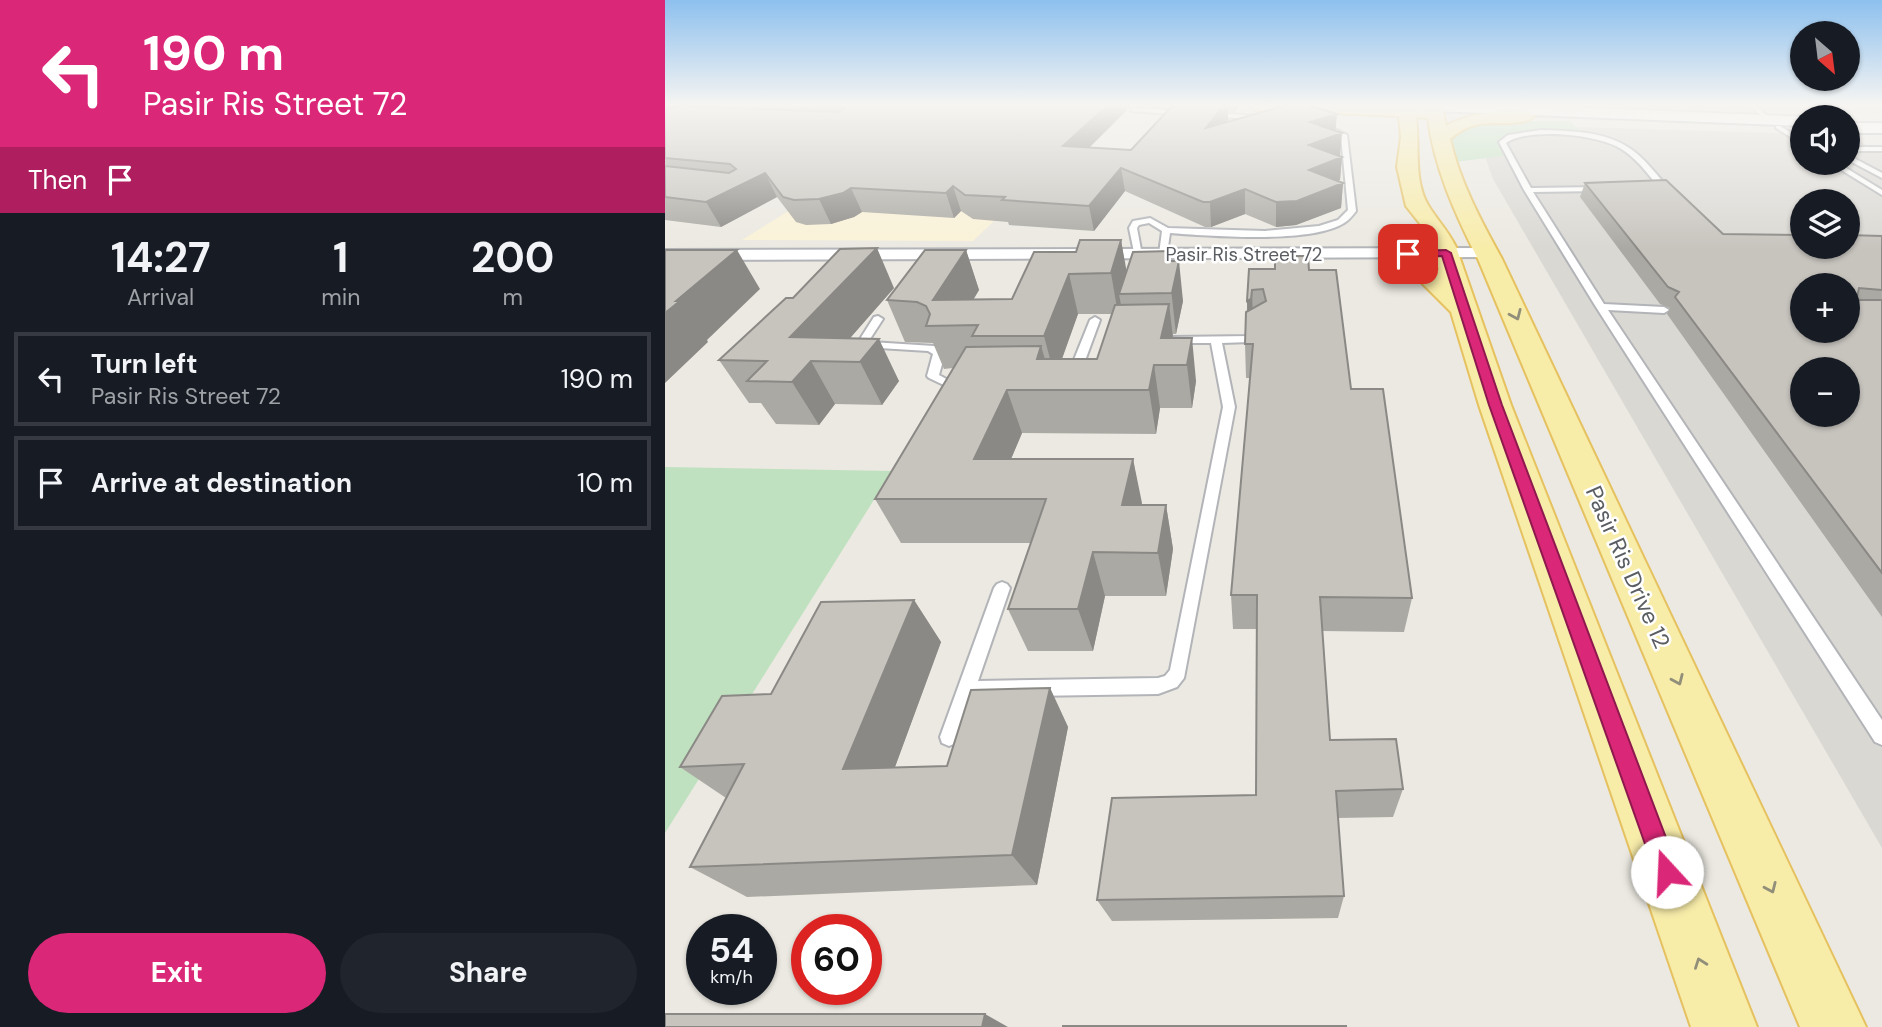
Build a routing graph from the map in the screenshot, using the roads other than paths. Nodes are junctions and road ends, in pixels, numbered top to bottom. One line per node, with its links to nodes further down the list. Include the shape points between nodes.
1 (1346, 153): 19 (lane, via 1349,216 1300,233)
2 (1408, 153): 21 (main road, Pasir Ris Drive 12, via 1407,167 1417,206 1436,229)
3 (1444, 153): 21 (main road, Pasir Ris Drive 12, via 1462,208)
4 (1508, 153): 16 (lane)
5 (1630, 153): 15 (lane)
6 (1860, 164): 8 (lane)
7 (1860, 168): 8 (lane)
8 (1868, 168): 10 (lane)
9 (1854, 175): 12 (lane)
10 (1882, 176)
11 (1837, 180): 12 (lane)
12 (1862, 180): 17 (lane)
13 (1612, 188): 16 (lane)
14 (1650, 188): 15 (lane)
15 (1663, 188): 18 (lane)
16 (1528, 190): 25 (lane)
17 (1882, 193)
18 (1672, 197)
19 (1164, 244): 21 (street, Pasir Ris Street 72); 22 (street, Pasir Ris Street 72); 22 (lane, via 1150,220 1136,223); 23 (street, Pasir Ris Street 72)
20 (665, 248): 22 (street, Pasir Ris Street 72)
21 (1465, 250): 23 (street, Pasir Ris Street 72); 27 (main road, Pasir Ris Drive 12); 40 (main road, Pasir Ris Drive 12, one-way to 40)
22 (1138, 251): 24 (street, Pasir Ris Street 72)
23 (1392, 254): 27 (main road, via 1416,262 1433,275)
24 (665, 255)
25 (1601, 307): 26 (lane); 37 (lane)
26 (1664, 310)
27 (1468, 318): 39 (main road, Pasir Ris Drive 12, one-way to 27, via 1495,405)
28 (878, 319): 33 (lane, via 865,339 867,345 930,348 938,352 933,369 937,381)
29 (1095, 320): 34 (lane, via 1094,341 1075,376)
30 (1259, 326): 31 (lane, via 1256,337)
31 (1216, 339): 32 (lane); 36 (lane, via 1229,407 1178,673 1171,682 1158,686)
32 (1164, 340)
33 (975, 384)
34 (1058, 384)
35 (1002, 588): 36 (lane)
36 (967, 689): 38 (lane)
37 (1882, 736)
38 (949, 737)
39 (1724, 1027)
40 (1833, 1027)

